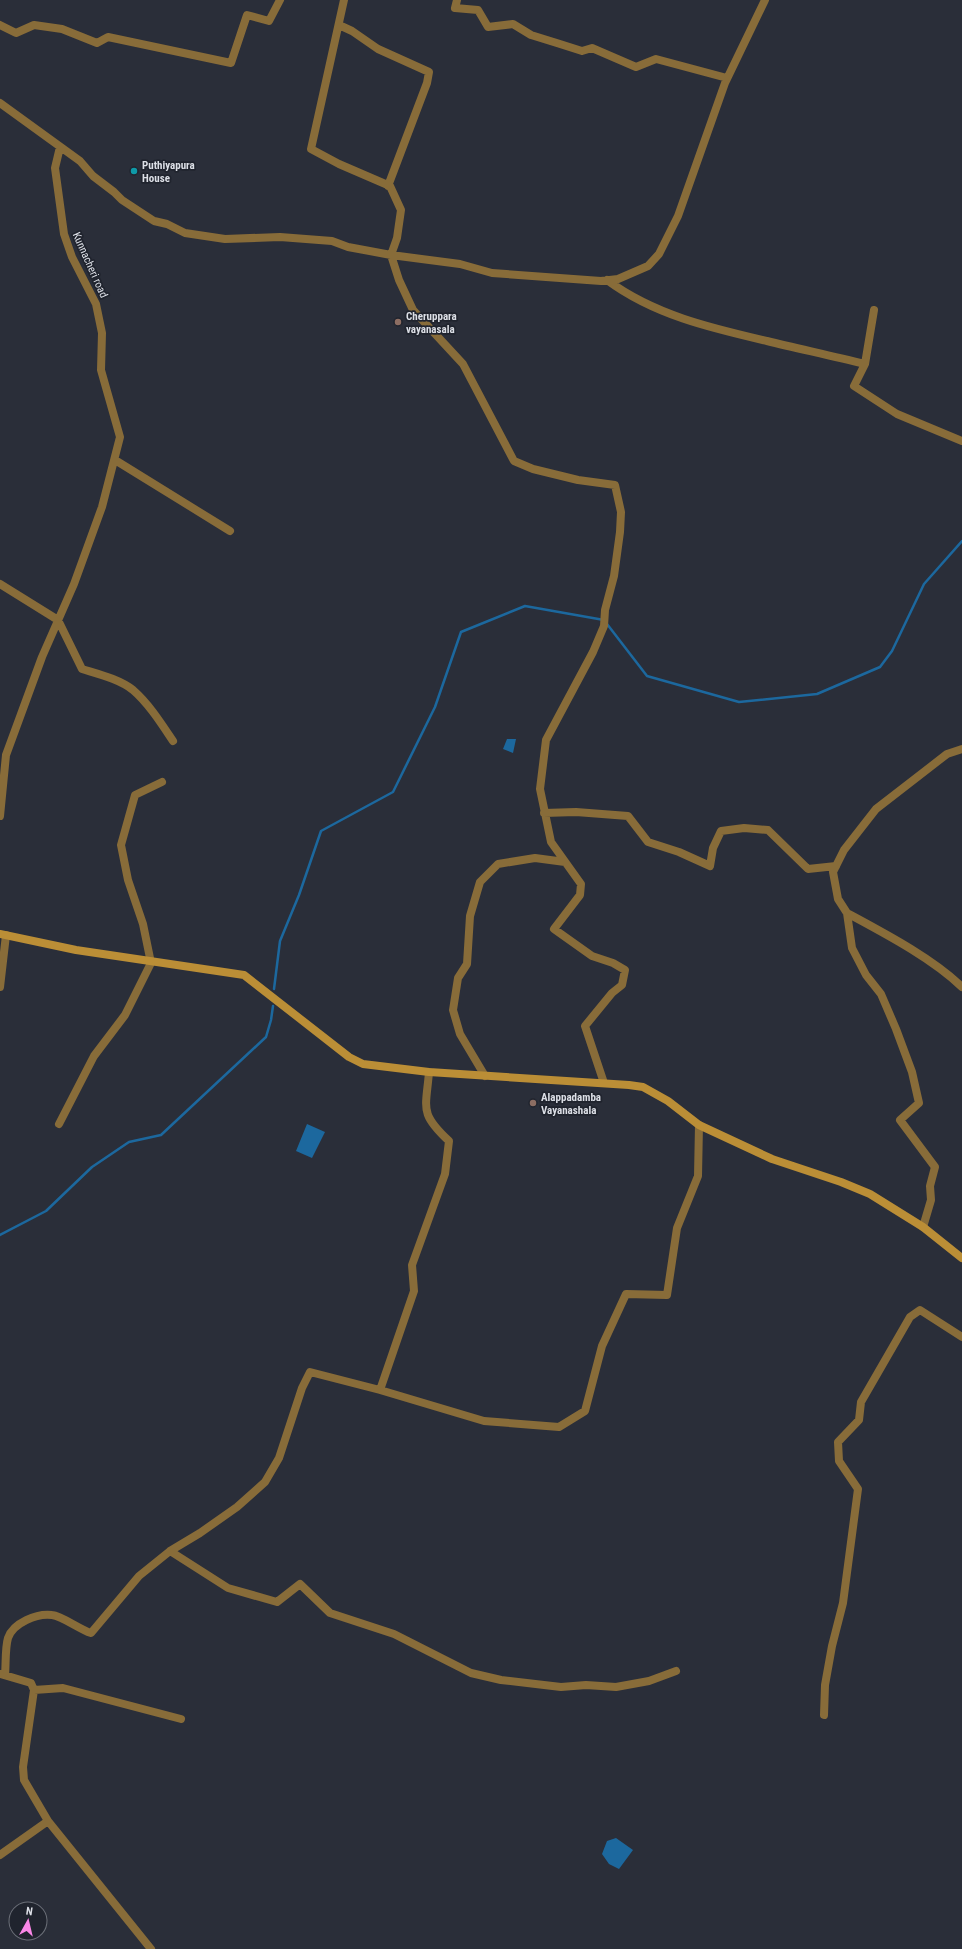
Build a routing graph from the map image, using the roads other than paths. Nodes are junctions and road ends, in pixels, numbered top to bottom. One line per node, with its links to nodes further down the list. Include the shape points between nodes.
1 (280, 0): 6 (street, via 269,21 247,15 231,63 108,37 98,43 62,29 34,26 16,33)
2 (344, 0): 5 (street)
3 (456, 0): 7 (street, via 455,8 478,10 488,27 513,24 531,35 582,51 592,48 636,67 656,59)
4 (765, 0): 7 (street)
5 (339, 24): 10 (street, via 311,149); 10 (street, via 378,49 429,72)
6 (0, 25)
7 (727, 78): 12 (street, via 678,216 659,254 648,266 618,279)
8 (0, 103): 9 (street)
9 (60, 147): 11 (street, via 80,160 93,176 122,200 154,221 185,233 225,239 280,237 326,241); 16 (street, Kunnacheri road, via 55,168 64,234 72,257 96,304 101,326 100,370 120,436)
10 (388, 186): 11 (street, via 401,210 398,238)
11 (391, 255): 12 (street, via 460,264 492,272); 23 (street, via 413,310 463,364 514,461 533,469 578,480 615,485 621,512 620,532 604,626 546,740 540,789)
12 (607, 280): 14 (street, via 623,292 672,316 734,334)
13 (874, 310): 14 (street)
14 (865, 364): 15 (street, via 854,386 897,414)
15 (962, 441)
16 (115, 460): 17 (street); 19 (street, Kunnacheri road, via 102,507)
17 (230, 531)
18 (0, 584): 19 (street)
19 (58, 620): 20 (street, via 82,669 106,676 132,689 150,708); 24 (street, Kunnacheri road, via 6,755)
20 (173, 741)
21 (962, 749): 26 (street, via 947,754 876,809 844,850)
22 (162, 782): 29 (street, via 136,795 122,845 128,880)
23 (544, 813): 25 (street, via 551,842); 26 (street, via 576,812 628,816 648,842 710,866 713,848 721,831 744,828 768,830 808,869)
24 (0, 816)
25 (565, 862): 33 (street, via 535,858 498,864 480,882 470,916 467,964 458,978 453,1010 460,1034); 34 (street, via 581,884 580,895 554,929 592,956 625,970 622,986 612,993 585,1026)
26 (836, 866): 27 (street, via 833,872 838,899)
27 (847, 913): 31 (street, via 885,933 952,977); 37 (street, via 852,948 866,975 880,994 912,1072 919,1103 900,1120 935,1167 930,1186 931,1200)
28 (3, 935): 29 (street); 30 (street)
29 (151, 963): 32 (street, via 244,975 349,1057 363,1064); 35 (street, via 125,1015 94,1056)
30 (0, 987)
31 (962, 987)
32 (429, 1072): 33 (street); 40 (street, via 426,1112 433,1126 449,1141 446,1174 412,1265 414,1291)
33 (485, 1076): 34 (street)
34 (604, 1083): 36 (street, via 642,1087 668,1101)
35 (59, 1124)
36 (698, 1125): 37 (street, via 772,1159 870,1194); 40 (street, via 698,1176 676,1228 667,1295 626,1294 602,1346 585,1411 558,1427 484,1421)
37 (923, 1227): 38 (street)
38 (962, 1258)
39 (962, 1338): 45 (street, via 920,1310 910,1317 861,1402 859,1420 838,1442 839,1461 858,1489 843,1603 832,1646 826,1685)
40 (380, 1390): 41 (street, via 310,1372 302,1388 279,1458 265,1482 237,1507)
41 (170, 1551): 42 (street, via 228,1588 277,1602 300,1584 330,1613 394,1634 471,1673 493,1679 561,1687 616,1687 649,1681); 43 (street, via 139,1576 91,1633 53,1615 32,1616 20,1624 8,1637)
42 (676, 1671)
43 (2, 1674): 44 (street, via 31,1683)
44 (34, 1690): 46 (street, via 63,1688); 47 (street, via 23,1768 24,1780)
45 (824, 1715)
46 (181, 1719)
47 (48, 1821): 48 (street); 49 (street)
48 (0, 1855)
49 (151, 1949)

